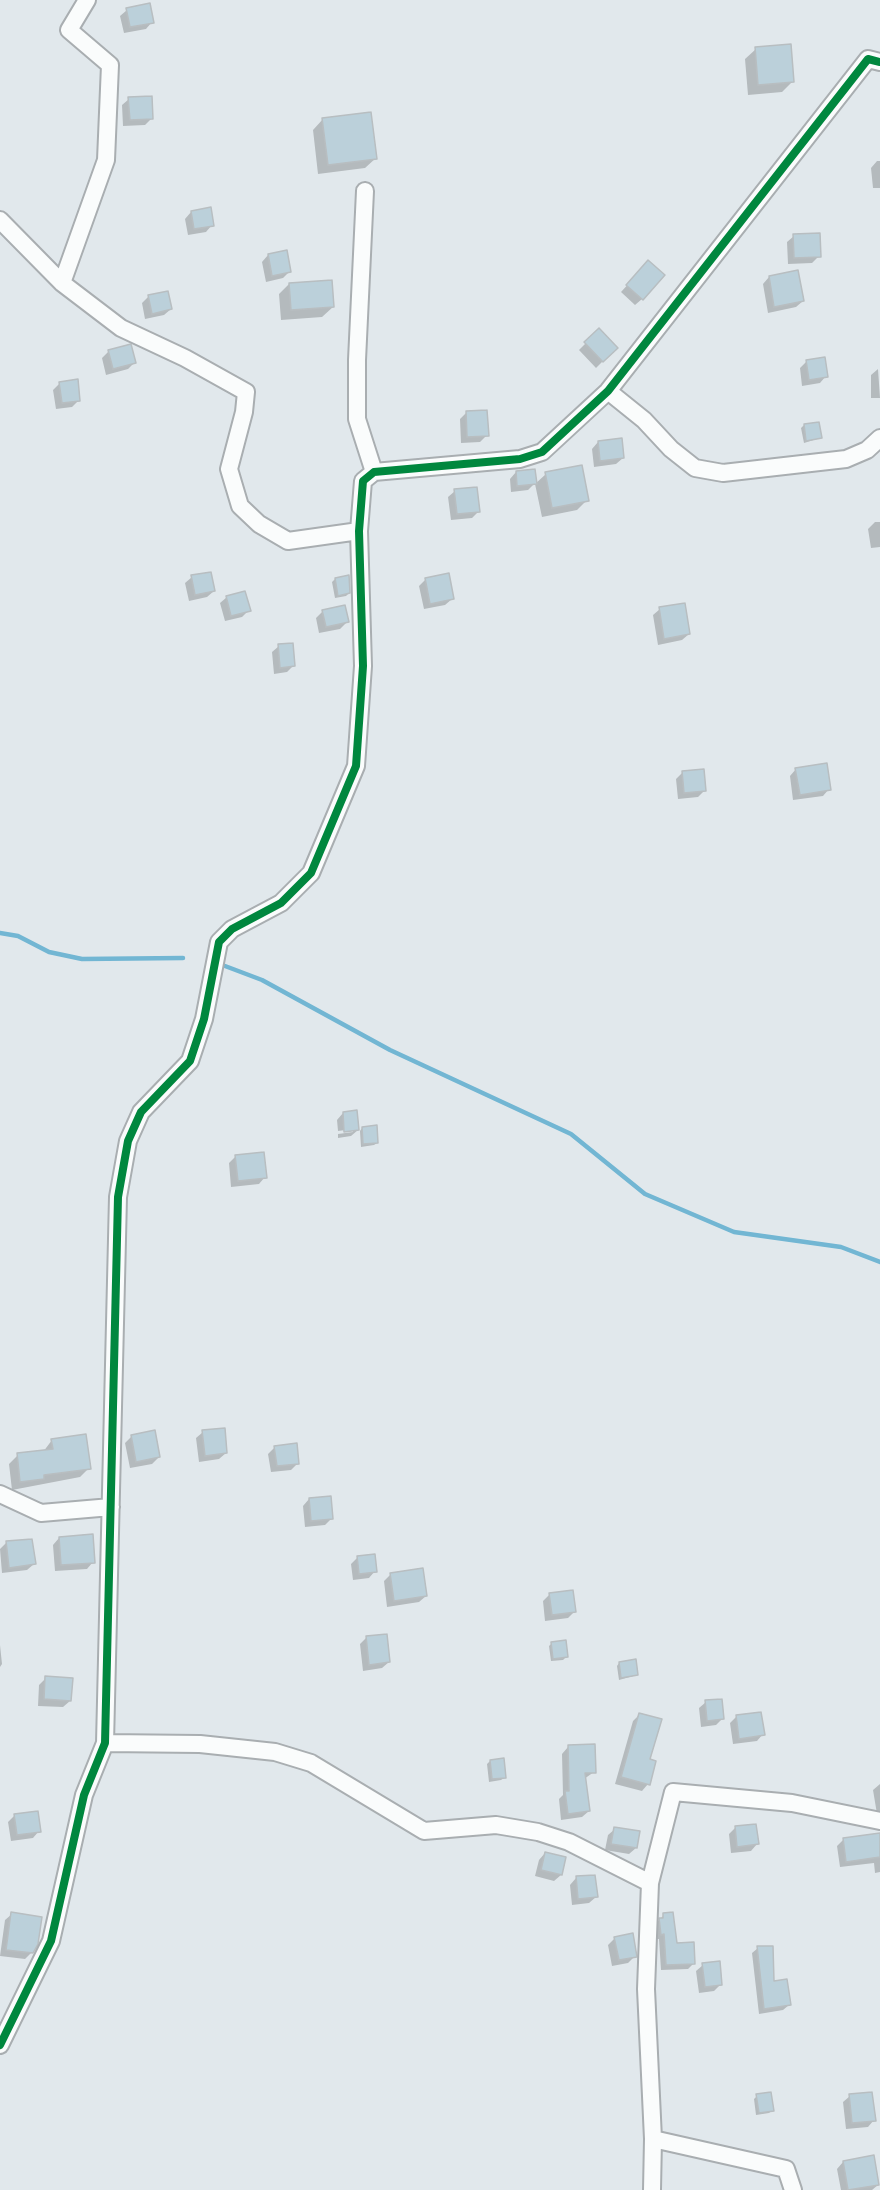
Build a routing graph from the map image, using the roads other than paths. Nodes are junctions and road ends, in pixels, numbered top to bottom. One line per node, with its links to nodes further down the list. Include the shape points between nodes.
1 (87, 0): 5 (street, via 69,30 110,65 106,160)
2 (880, 62): 6 (street, via 868,59)
3 (366, 191): 8 (street, via 357,419)
4 (0, 220): 5 (street)
5 (62, 283): 9 (street, via 121,328 246,392 229,469 240,506 259,524 288,541)
6 (608, 391): 7 (street, via 695,468 723,473 846,459 867,450); 8 (street, via 542,452 520,459)
7 (880, 438)
8 (374, 472): 9 (street, via 363,481)
9 (359, 531): 11 (street, via 363,666 356,766 311,873 281,903 232,929 219,942 204,1020 190,1061 141,1112 128,1141 118,1197)
10 (0, 1494): 11 (street, via 42,1513)
11 (111, 1507): 12 (street)
12 (105, 1743): 14 (street, via 200,1744 275,1752 311,1763 424,1831 496,1825 538,1832 569,1842); 15 (street, via 84,1795 51,1941)
13 (880, 1821): 14 (street, via 792,1803 673,1792)
14 (650, 1883): 16 (street, via 646,1989)
15 (0, 2045)
16 (652, 2139): 17 (street); 18 (street, via 786,2169)
17 (652, 2190)
18 (793, 2190)

